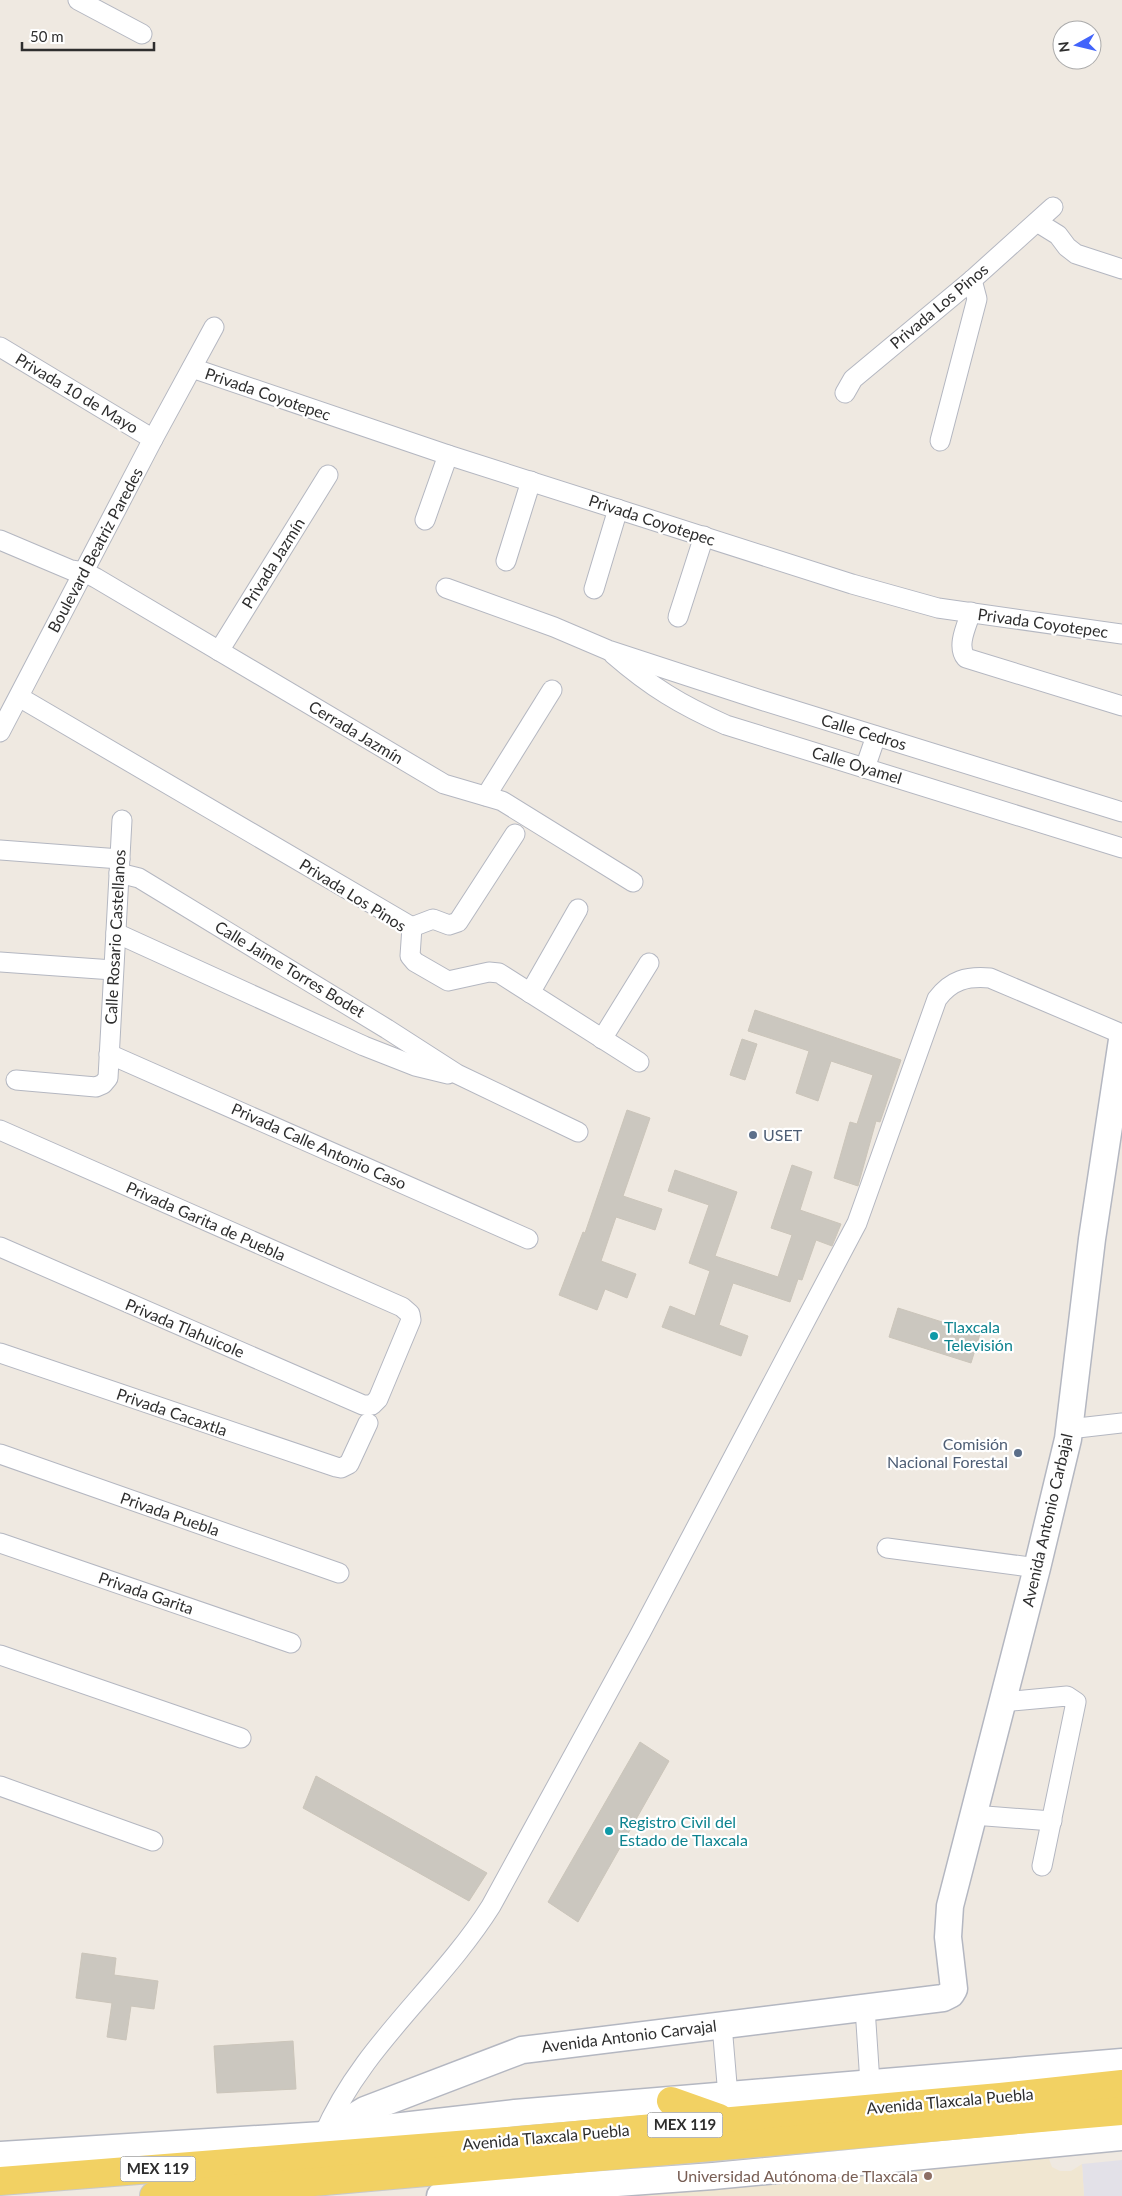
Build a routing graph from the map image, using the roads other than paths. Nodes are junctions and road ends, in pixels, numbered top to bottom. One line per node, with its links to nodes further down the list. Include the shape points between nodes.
1 (78, 0): 2 (street)
2 (142, 34)
3 (1053, 207): 4 (street, Privada Los Pinos)
4 (1037, 222): 5 (street, via 1058,235 1076,254); 6 (street, Privada Los Pinos)
5 (1122, 269)
6 (972, 280): 10 (street, Privada Los Pinos, via 853,379); 12 (street, via 977,298)
7 (214, 327): 9 (street, Boulevard Beatriz Paredes)
8 (0, 347): 11 (street, Privada 10 de Mayo)
9 (192, 368): 11 (street, Boulevard Beatriz Paredes); 13 (street, Privada Coyotepec)
10 (846, 393)
11 (153, 439): 21 (street, Boulevard Beatriz Paredes)
12 (940, 441)
13 (448, 454): 15 (street, Privada Coyotepec); 17 (street)
14 (328, 475): 28 (street, Privada Jazmín)
15 (531, 481): 16 (street, Privada Coyotepec); 20 (street)
16 (618, 509): 18 (street, Privada Coyotepec); 23 (street)
17 (425, 520)
18 (704, 536): 24 (street, Privada Coyotepec, via 852,584 938,608); 25 (street)
19 (0, 540): 21 (street, Cerrada Jazmín, via 71,570)
20 (506, 561)
21 (84, 572): 28 (street, Cerrada Jazmín); 30 (street, Boulevard Beatriz Paredes)
22 (446, 588): 27 (street)
23 (594, 589)
24 (972, 612): 26 (street, Privada Coyotepec); 31 (street, via 962,645 966,658)
25 (678, 616)
26 (1122, 634)
27 (608, 650): 33 (street, Calle Cedros); 34 (street, Calle Oyamel, via 647,683 689,708 726,724)
28 (219, 651): 35 (street, Cerrada Jazmín, via 444,784)
29 (552, 690): 35 (street)
30 (18, 697): 32 (street, Boulevard Beatriz Paredes); 44 (street, Privada Los Pinos)
31 (1122, 706)
32 (0, 732)
33 (876, 736): 34 (street); 36 (street, Calle Cedros)
34 (865, 768): 39 (street, Calle Oyamel)
35 (486, 796): 42 (street, Cerrada Jazmín, via 502,801)
36 (1122, 812)
37 (122, 820): 41 (street, Calle Rosario Castellanos)
38 (515, 834): 44 (street, via 458,922 448,924 433,919)
39 (1122, 848)
40 (0, 850): 41 (street, Calle Jaime Torres Bodet)
41 (119, 866): 45 (street, Calle Rosario Castellanos); 55 (street, Calle Jaime Torres Bodet)
42 (633, 882)
43 (578, 909): 49 (street)
44 (412, 927): 49 (street, Privada Los Pinos, via 410,956 442,979 494,972)
45 (116, 933): 48 (street, Calle Rosario Castellanos); 55 (street, Calle Jaime Torres Bodet, via 364,1046 414,1066)
46 (0, 962): 48 (street)
47 (649, 962): 51 (street)
48 (113, 970): 53 (street, Calle Rosario Castellanos)
49 (530, 993): 51 (street, Privada Los Pinos)
50 (1122, 1034): 92 (street, via 990,978 958,980 937,999 857,1223 641,1632 487,1913 352,2078)
51 (602, 1039): 54 (street, Privada Los Pinos)
52 (1122, 1040): 64 (main road, Avenida Antonio Carbajal, via 1092,1239)
53 (109, 1054): 56 (street, Calle Rosario Castellanos, via 108,1078 100,1087); 59 (street, Privada Calle Antonio Caso)
54 (639, 1062)
55 (457, 1074): 58 (street, Calle Jaime Torres Bodet)
56 (16, 1080)
57 (0, 1130): 62 (street, Privada Garita de Puebla, via 402,1307 410,1314 410,1324)
58 (578, 1132)
59 (528, 1239)
60 (0, 1247): 62 (street, Privada Tlahuicole, via 363,1405)
61 (0, 1353): 62 (street, Privada Cacaxtla, via 336,1467 345,1467 352,1460)
62 (370, 1414)
63 (1122, 1424): 64 (street)
64 (1069, 1430): 68 (main road, Avenida Antonio Carbajal)
65 (0, 1454): 69 (street, Privada Puebla)
66 (0, 1543): 70 (street, Privada Garita)
67 (888, 1548): 68 (street)
68 (1037, 1568): 72 (main road, Avenida Antonio Carbajal)
69 (339, 1573)
70 (291, 1643)
71 (0, 1655): 73 (street)
72 (1002, 1702): 75 (main road, Avenida Antonio Carbajal); 76 (street, via 1067,1696 1076,1702)
73 (241, 1738)
74 (0, 1786): 77 (street)
75 (973, 1815): 76 (street); 79 (main road, Avenida Antonio Carbajal, via 950,1906 948,1937 954,1989)
76 (1052, 1821): 78 (street)
77 (153, 1841)
78 (1042, 1866)
79 (951, 1994): 80 (main road, Avenida Antonio Carvajal, via 943,1998)
80 (865, 2008): 81 (main road, Avenida Antonio Carvajal); 84 (street)
81 (722, 2025): 88 (street); 92 (main road, Avenida Antonio Carvajal, via 522,2050 365,2110)
82 (1122, 2062): 84 (main road, Avenida Tlaxcala Puebla)
83 (1122, 2067): 86 (main road)
84 (870, 2083): 88 (main road, Avenida Tlaxcala Puebla)
85 (1122, 2084): 86 (main road, Avenida Tlaxcala Puebla / MEX 119)
86 (1076, 2088): 88 (main road, Avenida Tlaxcala Puebla / MEX 119, via 1000,2097)
87 (671, 2101): 88 (main road); 92 (main road, Avenida Tlaxcala Puebla, via 515,2114)
88 (728, 2108): 92 (main road, Avenida Tlaxcala Puebla / MEX 119)
89 (1122, 2111): 92 (main road, Avenida Tlaxcala Puebla / MEX 119)
90 (1122, 2137): 95 (main road, via 713,2176)
91 (0, 2155): 92 (main road, Avenida Tlaxcala Puebla)
92 (320, 2167): 93 (main road, Avenida Tlaxcala Puebla / MEX 119); 94 (main road, Avenida Tlaxcala Puebla / MEX 119)
93 (0, 2181)
94 (154, 2196)
95 (440, 2196)

